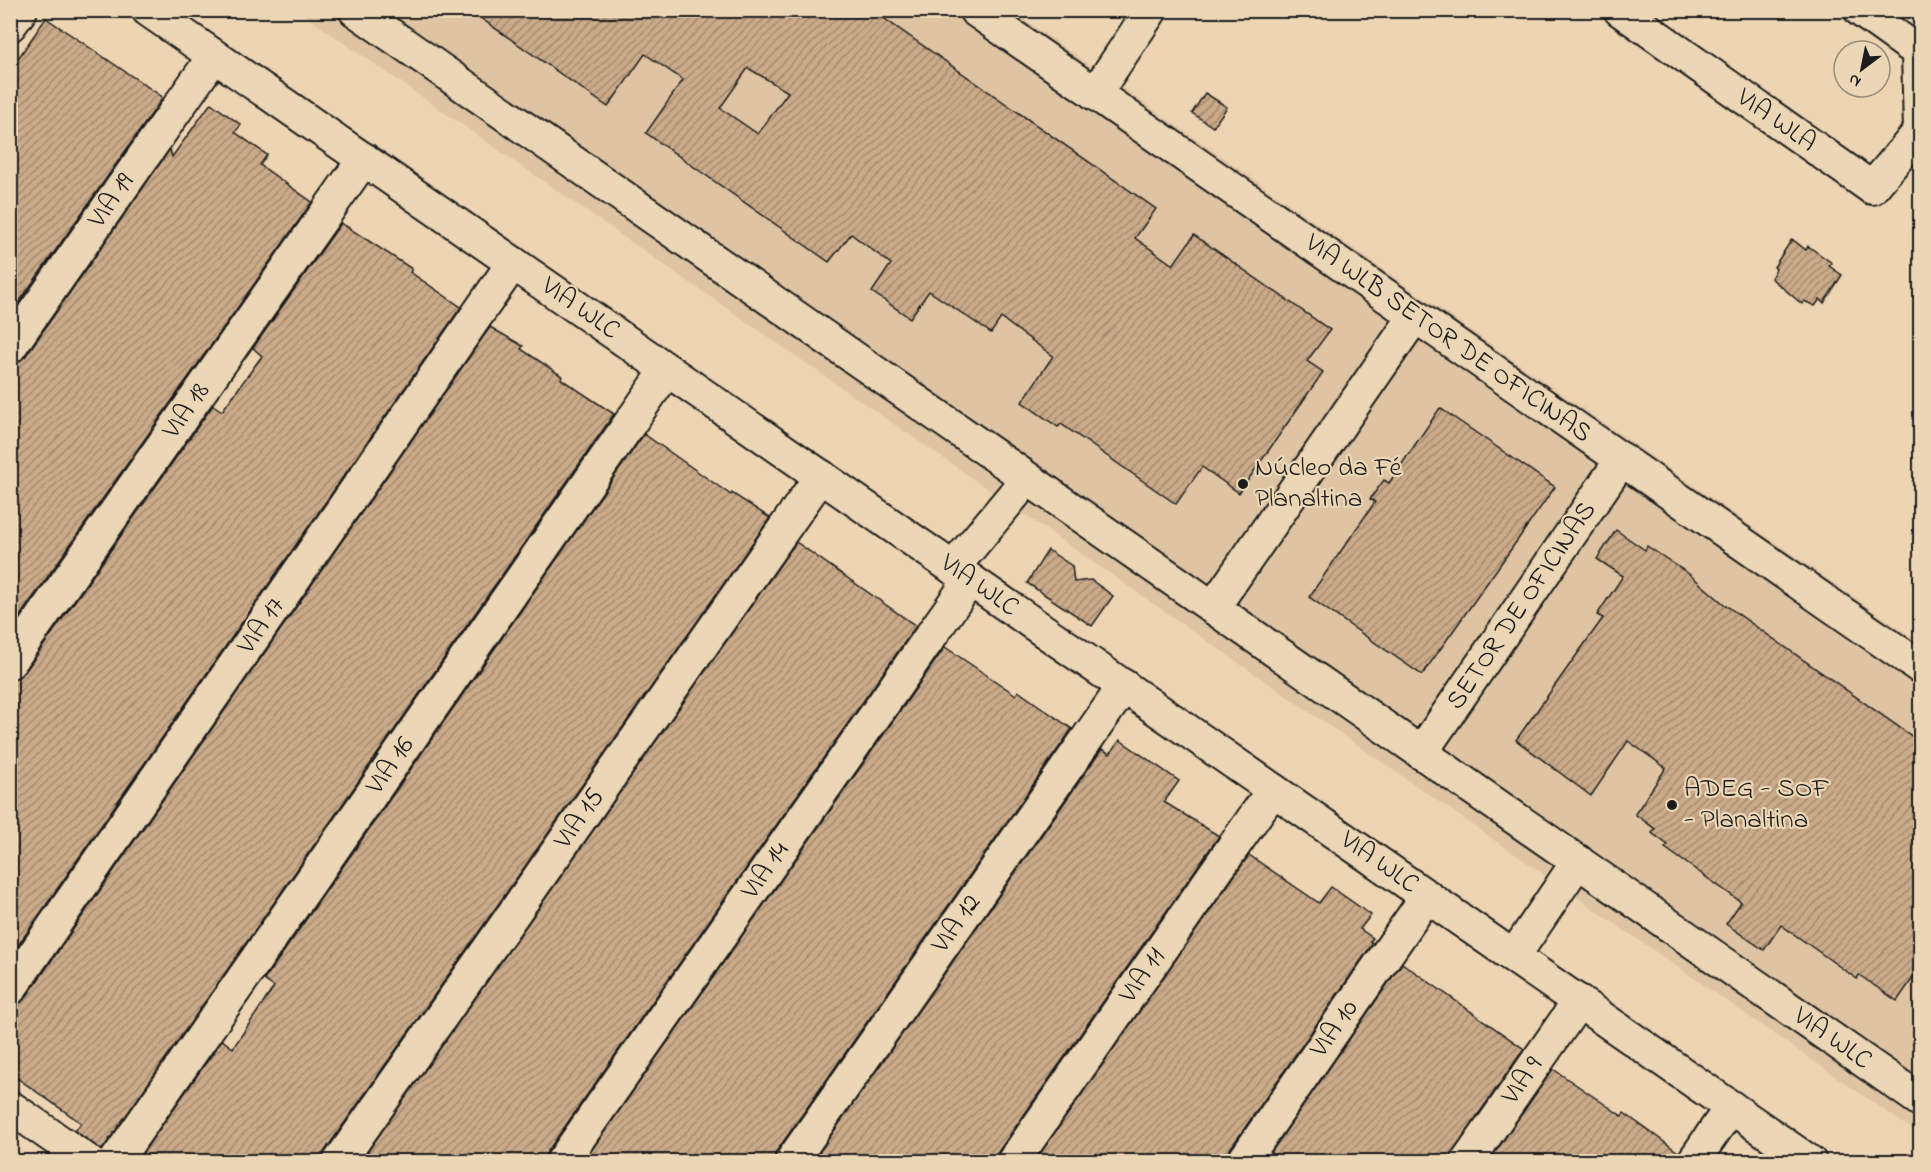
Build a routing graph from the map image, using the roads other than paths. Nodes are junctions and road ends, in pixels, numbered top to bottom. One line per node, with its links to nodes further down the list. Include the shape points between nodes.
1 (21, 10): 8 (street)
2 (148, 10): 10 (street, VIA WLC)
3 (355, 10): 20 (street, VIA WLC)
4 (975, 10): 11 (street, VIA WLB SETOR DE OFICINAS)
5 (1151, 10): 11 (street)
6 (1620, 10): 12 (street, VIA WLA, via 1872,188)
7 (1860, 10): 9 (street, VIA WLA)
8 (10, 25)
9 (1919, 52): 12 (street, VIA WLA)
10 (214, 56): 13 (street, VIA WLC); 16 (street, VIA 19)
11 (1095, 94): 15 (street, VIA WLB SETOR DE OFICINAS)
12 (1920, 131)
13 (364, 159): 14 (street, VIA WLC); 23 (street, VIA 18)
14 (513, 263): 17 (street, VIA WLC); 31 (street, VIA 17)
15 (1415, 316): 18 (street, VIA WLB SETOR DE OFICINAS); 22 (street)
16 (10, 347)
17 (667, 370): 19 (street, VIA WLC); 37 (street, VIA 16)
18 (1622, 459): 24 (street, VIA WLB SETOR DE OFICINAS); 26 (street, SETOR DE OFICINAS)
19 (821, 477): 21 (street, VIA WLC); 38 (street, VIA 15)
20 (1027, 479): 21 (street, VIA 14); 22 (street, VIA WLC)
21 (962, 574): 25 (street, VIA WLC); 39 (street, VIA 14)
22 (1213, 608): 26 (street, VIA WLC)
23 (10, 662)
24 (1920, 667)
25 (1124, 686): 27 (street, VIA WLC); 40 (street, VIA 12)
26 (1421, 753): 28 (street, VIA WLC)
27 (1273, 790): 29 (street, VIA WLC); 41 (street, VIA 11)
28 (1578, 861): 30 (street); 33 (street, VIA WLC)
29 (1427, 896): 30 (street, VIA WLC); 42 (street, VIA 10)
30 (1514, 956): 32 (street, VIA WLC)
31 (10, 989)
32 (1579, 1001): 35 (street, VIA WLC); 43 (street, VIA 9)
33 (1920, 1100)
34 (10, 1107): 36 (street)
35 (1731, 1107): 44 (street); 45 (street, VIA WLC)
36 (89, 1161)
37 (115, 1161)
38 (339, 1161)
39 (562, 1161)
40 (791, 1161)
41 (1013, 1161)
42 (1243, 1161)
43 (1467, 1161)
44 (1693, 1161)
45 (1810, 1161)

